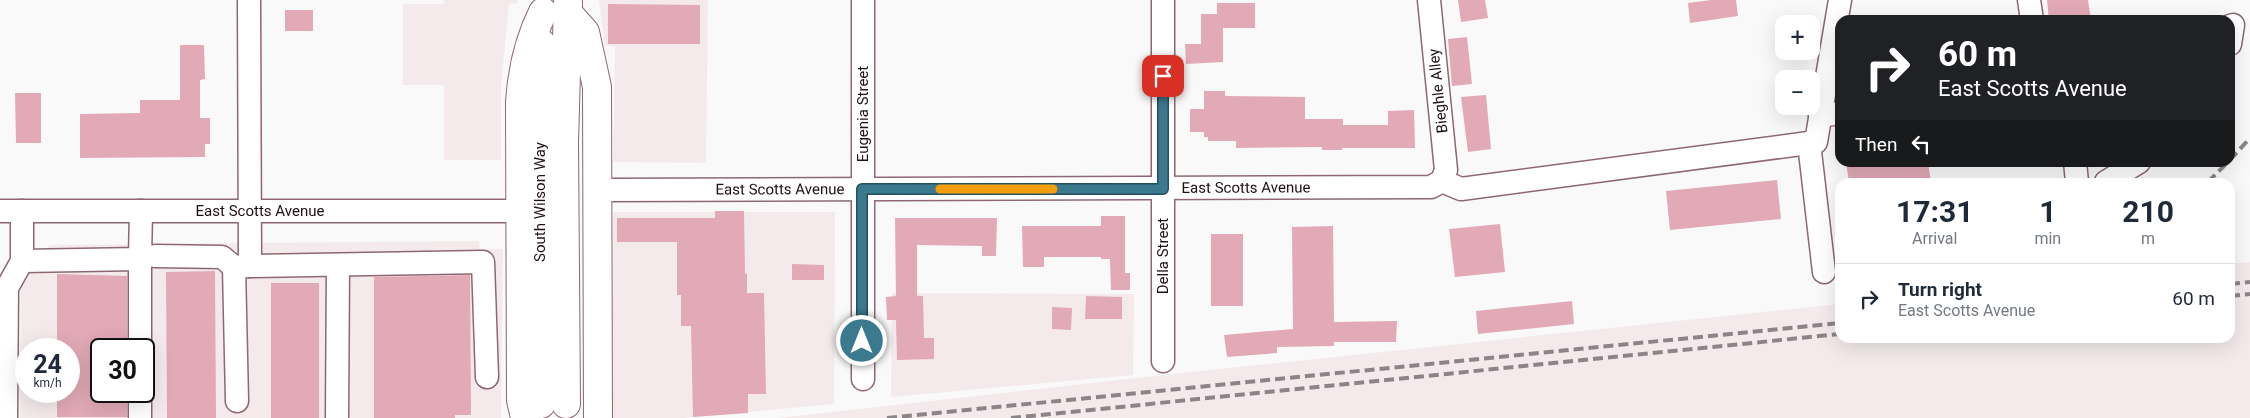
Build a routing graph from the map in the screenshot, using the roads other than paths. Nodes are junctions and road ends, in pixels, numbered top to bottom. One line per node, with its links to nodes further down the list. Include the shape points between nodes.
1 (249, 0): 19 (street)
2 (863, 0): 14 (street, Eugenia Street)
3 (1163, 0): 15 (street, Della Street)
4 (1429, 0): 13 (street, Bieghle Alley, via 1446,170)
5 (1840, 0): 7 (street)
6 (555, 6): 16 (main road, via 585,32 597,88); 20 (main road, via 534,31 521,80); 32 (main road, South Wilson Way, via 540,142)
7 (1839, 15)
8 (1835, 58): 9 (street)
9 (1830, 115): 10 (street, via 1816,142)
10 (1809, 143): 13 (street, via 1461,189); 22 (street)
11 (2131, 167): 12 (street)
12 (2113, 178)
13 (1442, 181): 15 (street, East Scotts Avenue, via 1431,187)
14 (862, 189): 15 (street, East Scotts Avenue); 16 (street, East Scotts Avenue); 29 (street, Eugenia Street)
15 (1163, 189): 27 (street, Della Street)
16 (598, 190): 36 (main road)
17 (11, 211): 18 (street, East Scotts Avenue); 23 (street)
18 (141, 211): 19 (street, East Scotts Avenue); 21 (street)
19 (250, 211): 20 (street, East Scotts Avenue); 25 (street)
20 (520, 211): 32 (main road, via 521,400)
21 (147, 258): 23 (street); 25 (street, via 222,257); 26 (street)
22 (1829, 260)
23 (22, 261): 33 (street, via 7,288)
24 (338, 265): 25 (street); 28 (street, via 483,262); 35 (street)
25 (242, 266): 30 (street)
26 (141, 338)
27 (1163, 361)
28 (487, 377)
29 (862, 378)
30 (237, 400)
31 (140, 403): 34 (street)
32 (544, 409)
33 (6, 418)
34 (140, 418)
35 (337, 418)
36 (598, 418)

